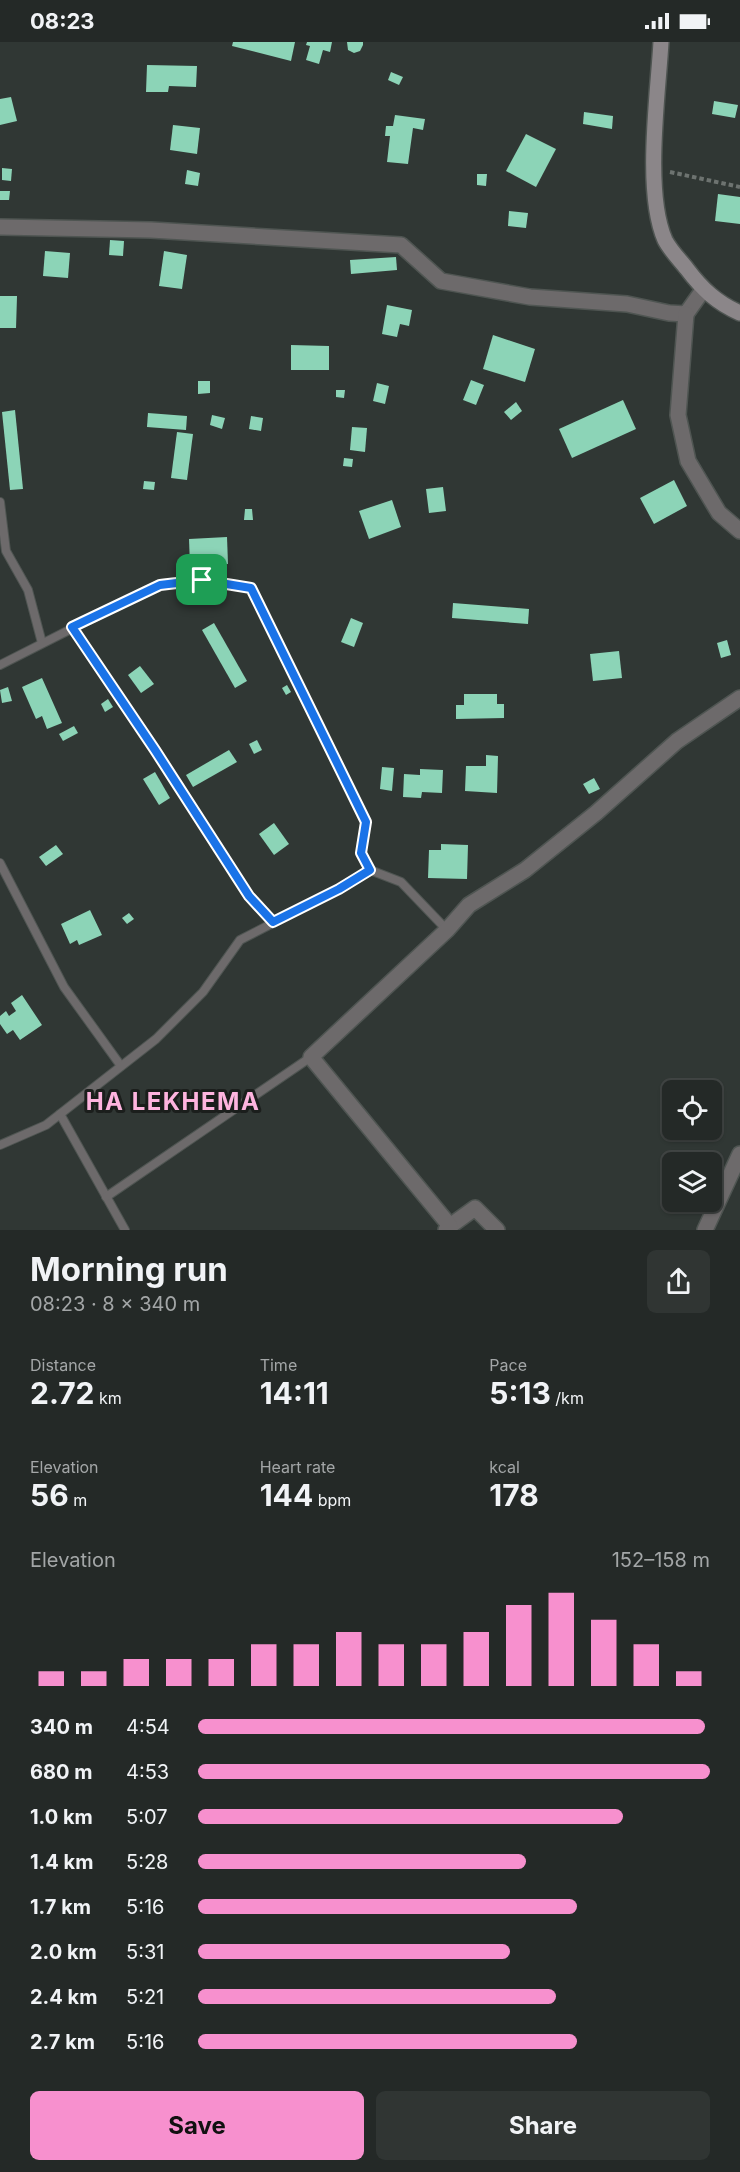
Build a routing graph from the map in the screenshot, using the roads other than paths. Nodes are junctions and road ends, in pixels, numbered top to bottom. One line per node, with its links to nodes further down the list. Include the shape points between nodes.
1 (661, 42): 3 (main road, via 654,168 657,215 666,241)
2 (0, 227): 5 (street, via 151,230 401,245 441,281 530,297 627,304)
3 (703, 290): 4 (main road); 5 (street)
4 (740, 313)
5 (686, 314): 7 (street, via 678,415 688,461 719,513)
6 (0, 502): 8 (lane, via 6,551 28,590)
7 (740, 531)
8 (42, 643): 9 (lane); 12 (lane, via 160,585 202,580 251,588 366,822 361,853)
9 (0, 665)
10 (740, 698): 13 (street, via 676,741 552,849 469,905)
11 (0, 863): 15 (lane, via 64,987)
12 (370, 870): 13 (lane, via 401,882); 15 (lane, via 240,940 203,992 156,1039)
13 (447, 930): 14 (street)
14 (311, 1058): 19 (lane); 20 (street)
15 (121, 1066): 16 (lane)
16 (60, 1114): 17 (lane, via 46,1125); 19 (lane)
17 (0, 1145)
18 (740, 1154): 23 (street)
19 (106, 1197): 21 (lane)
20 (448, 1228): 22 (street, via 475,1208)
21 (125, 1230)
22 (496, 1230)
23 (705, 1230)

